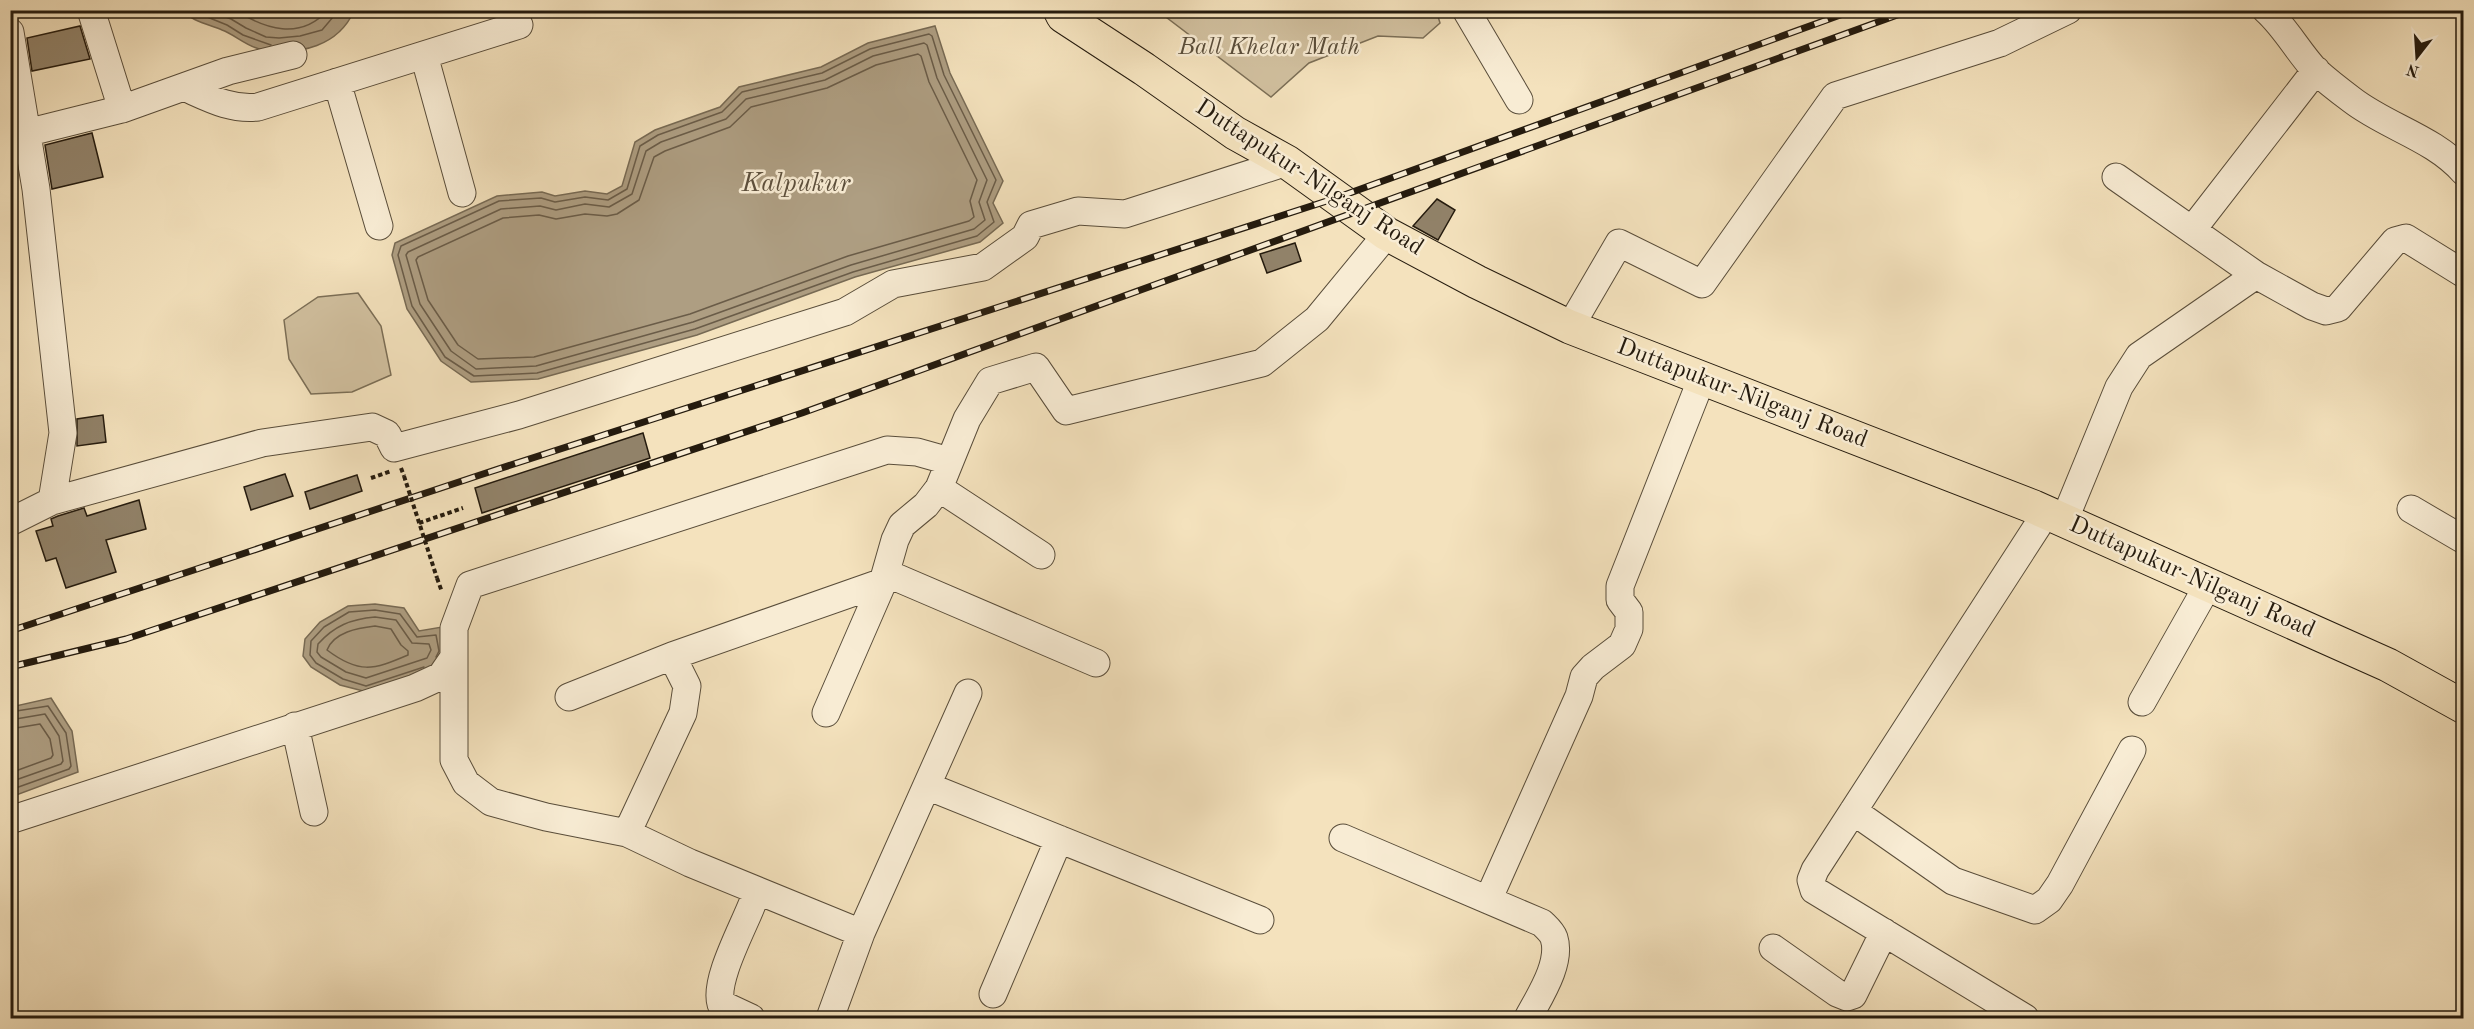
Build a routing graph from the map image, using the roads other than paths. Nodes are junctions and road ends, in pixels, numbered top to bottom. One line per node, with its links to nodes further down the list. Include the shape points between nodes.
1 (91, 10): 14 (street)
2 (1466, 10): 13 (street)
3 (2068, 10): 25 (street, via 2000,43 1835,96 1702,284 1619,243)
4 (2266, 10): 10 (street)
5 (1059, 12): 16 (main road, Duttapukur-Nilganj Road, via 1235,133)
6 (519, 26): 9 (street)
7 (10, 32): 15 (street)
8 (293, 55): 12 (street)
9 (424, 55): 11 (street); 19 (street)
10 (2316, 70): 17 (street, via 2354,102 2450,158); 21 (street)
11 (338, 82): 12 (street, via 241,109); 20 (street)
12 (184, 87): 14 (street)
13 (1519, 100)
14 (122, 109): 15 (street)
15 (26, 133): 30 (street, via 36,189 63,433)
16 (1287, 162): 22 (main road, Duttapukur-Nilganj Road); 30 (street, via 1125,214 1078,211 1031,225 1025,237 983,267 893,284 845,312 519,416 394,448 387,434 372,427 262,443)
17 (2463, 172)
18 (2116, 177): 21 (street)
19 (462, 193)
20 (379, 226)
21 (2192, 230): 24 (street)
22 (1387, 234): 25 (main road, Duttapukur-Nilganj Road); 27 (street, via 1317,319 1262,363 1066,411 1036,367 990,381 967,419)
23 (2460, 262): 24 (street, via 2406,238 2396,241 2338,308 2326,311)
24 (2256, 275): 31 (street, via 2139,356 2119,387)
25 (1570, 327): 26 (main road, Duttapukur-Nilganj Road)
26 (1702, 378): 31 (main road, Duttapukur-Nilganj Road); 54 (street, via 1620,586 1620,600 1629,612 1629,629 1622,645 1584,677)
27 (950, 461): 28 (street); 37 (street, via 917,452 887,450 470,585 454,628)
28 (939, 488): 33 (street); 34 (street, via 902,525)
29 (2411, 509): 32 (street)
30 (26, 512)
31 (2055, 517): 35 (main road, Duttapukur-Nilganj Road); 47 (street)
32 (2463, 540)
33 (1041, 555)
34 (885, 578): 36 (street); 38 (street); 43 (street)
35 (2208, 585): 41 (street); 42 (main road, Duttapukur-Nilganj Road, via 2388,665)
36 (672, 656): 40 (street); 50 (street, via 687,686 683,713)
37 (454, 657): 44 (street, via 441,676 415,688); 50 (street, via 454,760 466,783 491,802 507,807)
38 (1096, 663)
39 (968, 693): 46 (street)
40 (569, 697)
41 (2142, 702)
42 (2463, 707)
43 (826, 713)
44 (295, 726): 48 (street); 49 (street)
45 (2132, 750): 47 (street, via 2060,884 2049,900 2035,910 1953,881)
46 (927, 786): 51 (street); 57 (street)
47 (1853, 811): 56 (street, via 1811,880 1814,890)
48 (314, 812)
49 (10, 820)
50 (627, 833): 53 (street)
51 (1059, 838): 55 (street); 59 (street)
52 (1343, 838): 54 (street)
53 (757, 891): 57 (street); 60 (street, via 718,996 721,1004)
54 (1488, 900): 62 (street, via 1542,923 1554,936 1555,957)
55 (1260, 920)
56 (1884, 932): 58 (street, via 1853,995 1847,997); 63 (street)
57 (861, 933): 61 (street)
58 (1773, 948)
59 (993, 994)
60 (751, 1018)
61 (830, 1018)
62 (1528, 1018)
63 (2025, 1018)

